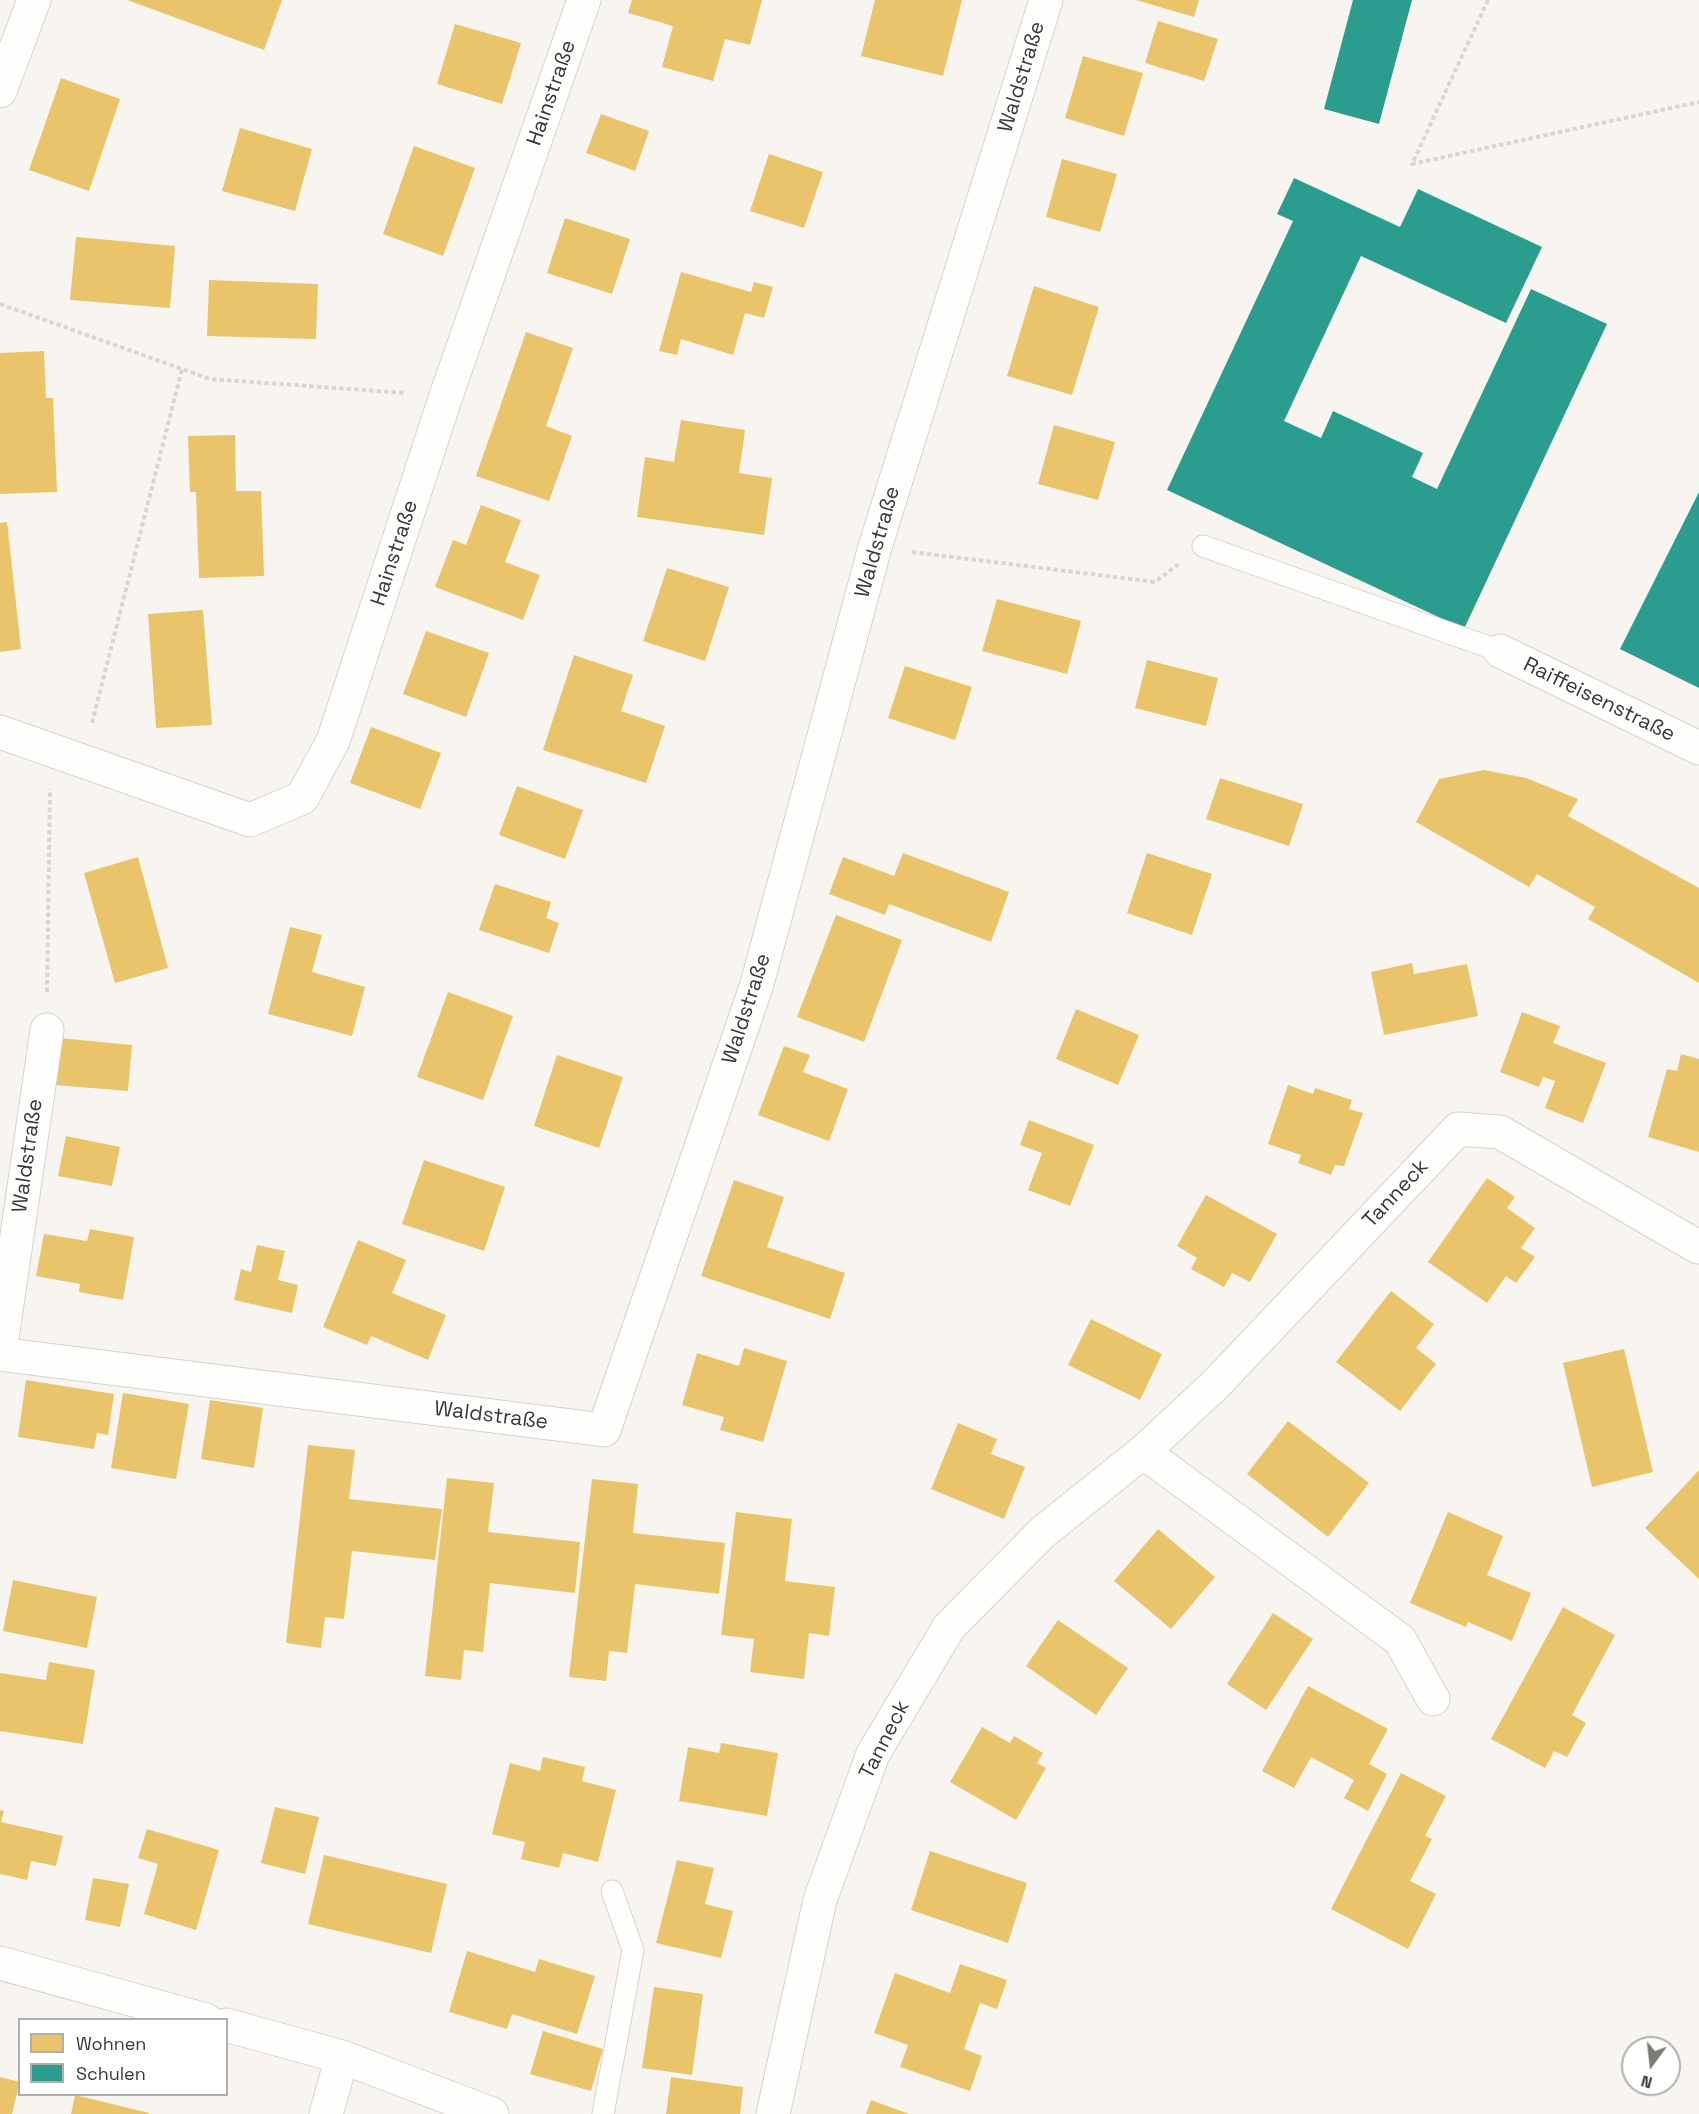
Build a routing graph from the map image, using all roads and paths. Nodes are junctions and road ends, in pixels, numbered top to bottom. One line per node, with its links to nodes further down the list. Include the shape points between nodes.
1 (34, 0): 5 (street)
2 (584, 0): 9 (street, Hainstraße)
3 (1046, 0): 11 (street, Waldstraße)
4 (1488, 0): 6 (path, via 1412,164)
5 (0, 91)
6 (1699, 102)
7 (0, 304): 8 (path)
8 (182, 369): 9 (path, via 210,379); 16 (path)
9 (446, 396): 16 (street, Hainstraße, via 333,741 302,798 250,820)
10 (1203, 546): 11 (path, via 1155,582); 12 (lane)
11 (876, 547): 19 (street, Waldstraße, via 757,984 604,1430)
12 (1500, 651): 14 (street, Raiffeisenstraße)
13 (0, 732): 15 (street, Hainstraße)
14 (1699, 748)
15 (51, 750): 16 (street, Hainstraße); 17 (path)
16 (82, 761)
17 (47, 1030): 19 (street, Waldstraße)
18 (1699, 1247): 20 (street, Tanneck, via 1500,1132 1458,1129 1215,1385)
19 (0, 1353)
20 (1143, 1452): 21 (street, via 1400,1640); 30 (street, Tanneck, via 1043,1532 949,1627 873,1754 820,1899)
21 (1433, 1699)
22 (612, 1891): 29 (lane, via 633,1950)
23 (0, 1963): 24 (street)
24 (202, 2018)
25 (228, 2026): 26 (street)
26 (342, 2057): 27 (street); 28 (street)
27 (326, 2114)
28 (492, 2114)
29 (603, 2114)
30 (773, 2114)

